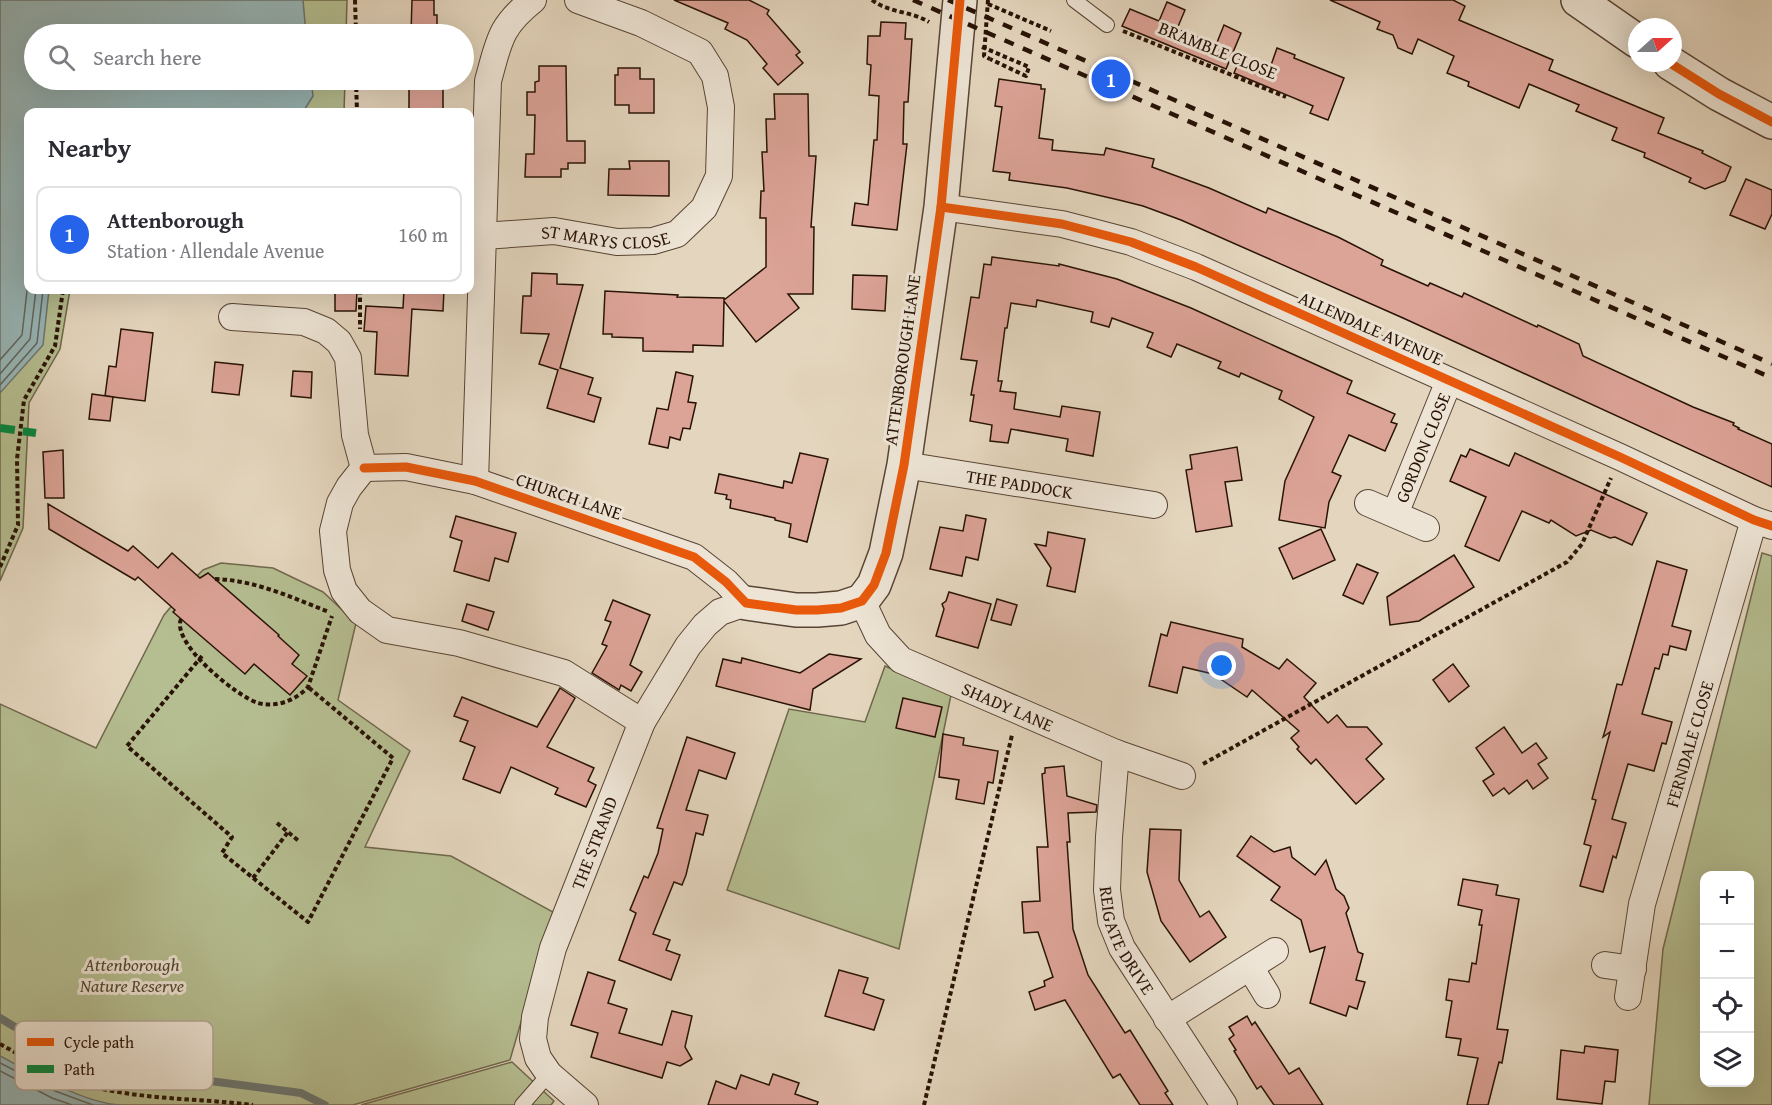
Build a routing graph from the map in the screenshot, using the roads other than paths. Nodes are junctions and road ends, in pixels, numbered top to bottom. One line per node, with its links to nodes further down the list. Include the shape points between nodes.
1 (533, 0): 11 (street, via 515,14 501,34 488,81)
2 (578, 0): 11 (street, ST MARYS CLOSE, via 641,23 700,52 715,76 721,107 719,176 704,208 677,234 653,241 617,242 554,231)
3 (960, 0): 10 (street, ATTENBOROUGH LANE)
4 (1074, 0): 6 (lane)
5 (1578, 0): 7 (street)
6 (1107, 25)
7 (1628, 35)
8 (1682, 71): 9 (street)
9 (1772, 122)
10 (941, 207): 13 (street, ALLENDALE AVENUE, via 1062,224 1131,242 1197,267); 14 (street, ATTENBOROUGH LANE)
11 (484, 236): 16 (street)
12 (232, 317): 15 (street, via 304,322 326,331 339,342 348,358 355,435)
13 (1449, 381): 19 (street, GORDON CLOSE); 20 (street, ALLENDALE AVENUE)
14 (904, 465): 18 (street, THE PADDOCK); 22 (street, ATTENBOROUGH LANE, via 886,553 874,585)
15 (363, 468): 16 (street, CHURCH LANE, via 406,467); 24 (street, via 340,503 333,531 337,570 344,591 360,611 387,630 459,643 564,673)
16 (475, 481): 23 (street, CHURCH LANE, via 694,557)
17 (1368, 503): 19 (street, GORDON CLOSE)
18 (1141, 509)
19 (1395, 514): 21 (street, GORDON CLOSE)
20 (1763, 523): 30 (street, FERNDALE CLOSE, via 1642,904)
21 (1426, 528)
22 (862, 601): 23 (street, via 817,610); 25 (street, SHADY LANE, via 878,635 901,660)
23 (746, 603): 24 (street, THE STRAND, via 720,612 705,625)
24 (642, 722): 34 (street, THE STRAND, via 553,948 533,1039 538,1058)
25 (1116, 753): 26 (street, SHADY LANE); 33 (street, REIGATE DRIVE, via 1108,879 1111,921 1122,948)
26 (1182, 776)
27 (1275, 951): 29 (street)
28 (1605, 965): 30 (street)
29 (1250, 967): 31 (street); 33 (street)
30 (1633, 969): 32 (street, FERNDALE CLOSE)
31 (1267, 995)
32 (1628, 997)
33 (1167, 1019): 37 (street, REIGATE DRIVE)
34 (549, 1074): 35 (lane); 36 (street, THE STRAND)
35 (522, 1105)
36 (585, 1105)
37 (1224, 1105)

